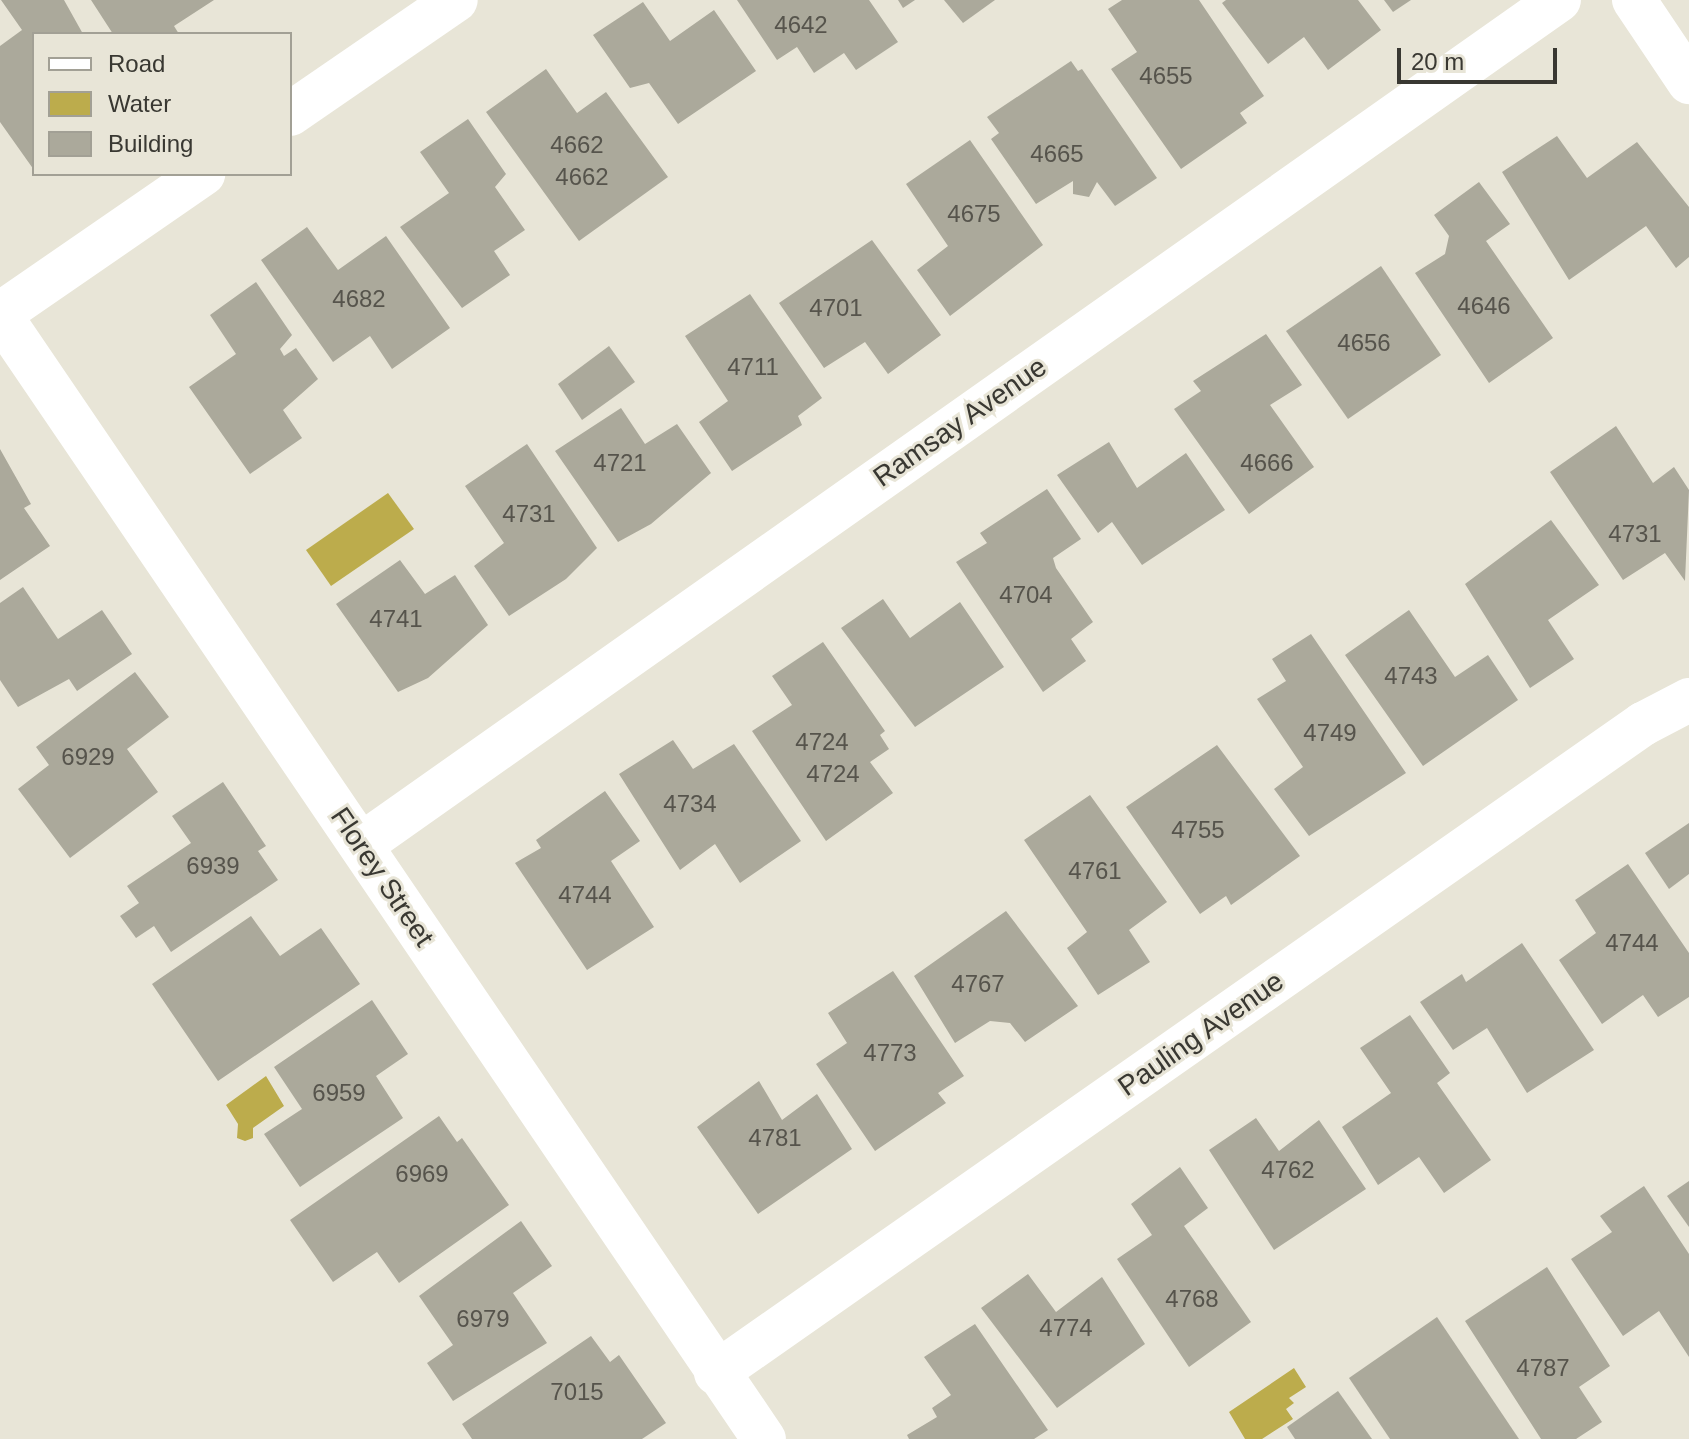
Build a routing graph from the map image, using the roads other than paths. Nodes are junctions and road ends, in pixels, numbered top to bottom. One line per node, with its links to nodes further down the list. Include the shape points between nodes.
1 (456, 0): 5 (street)
2 (1559, 0): 9 (street, Ramsay Avenue)
3 (1634, 0): 4 (street)
4 (1689, 82)
5 (292, 113)
6 (200, 176): 7 (street)
7 (0, 315): 9 (street, Florey Street)
8 (1689, 700): 10 (street, Pauling Avenue, via 1630,733)
9 (361, 845): 10 (street, Florey Street)
10 (716, 1373): 11 (street, Florey Street)
11 (764, 1439)

